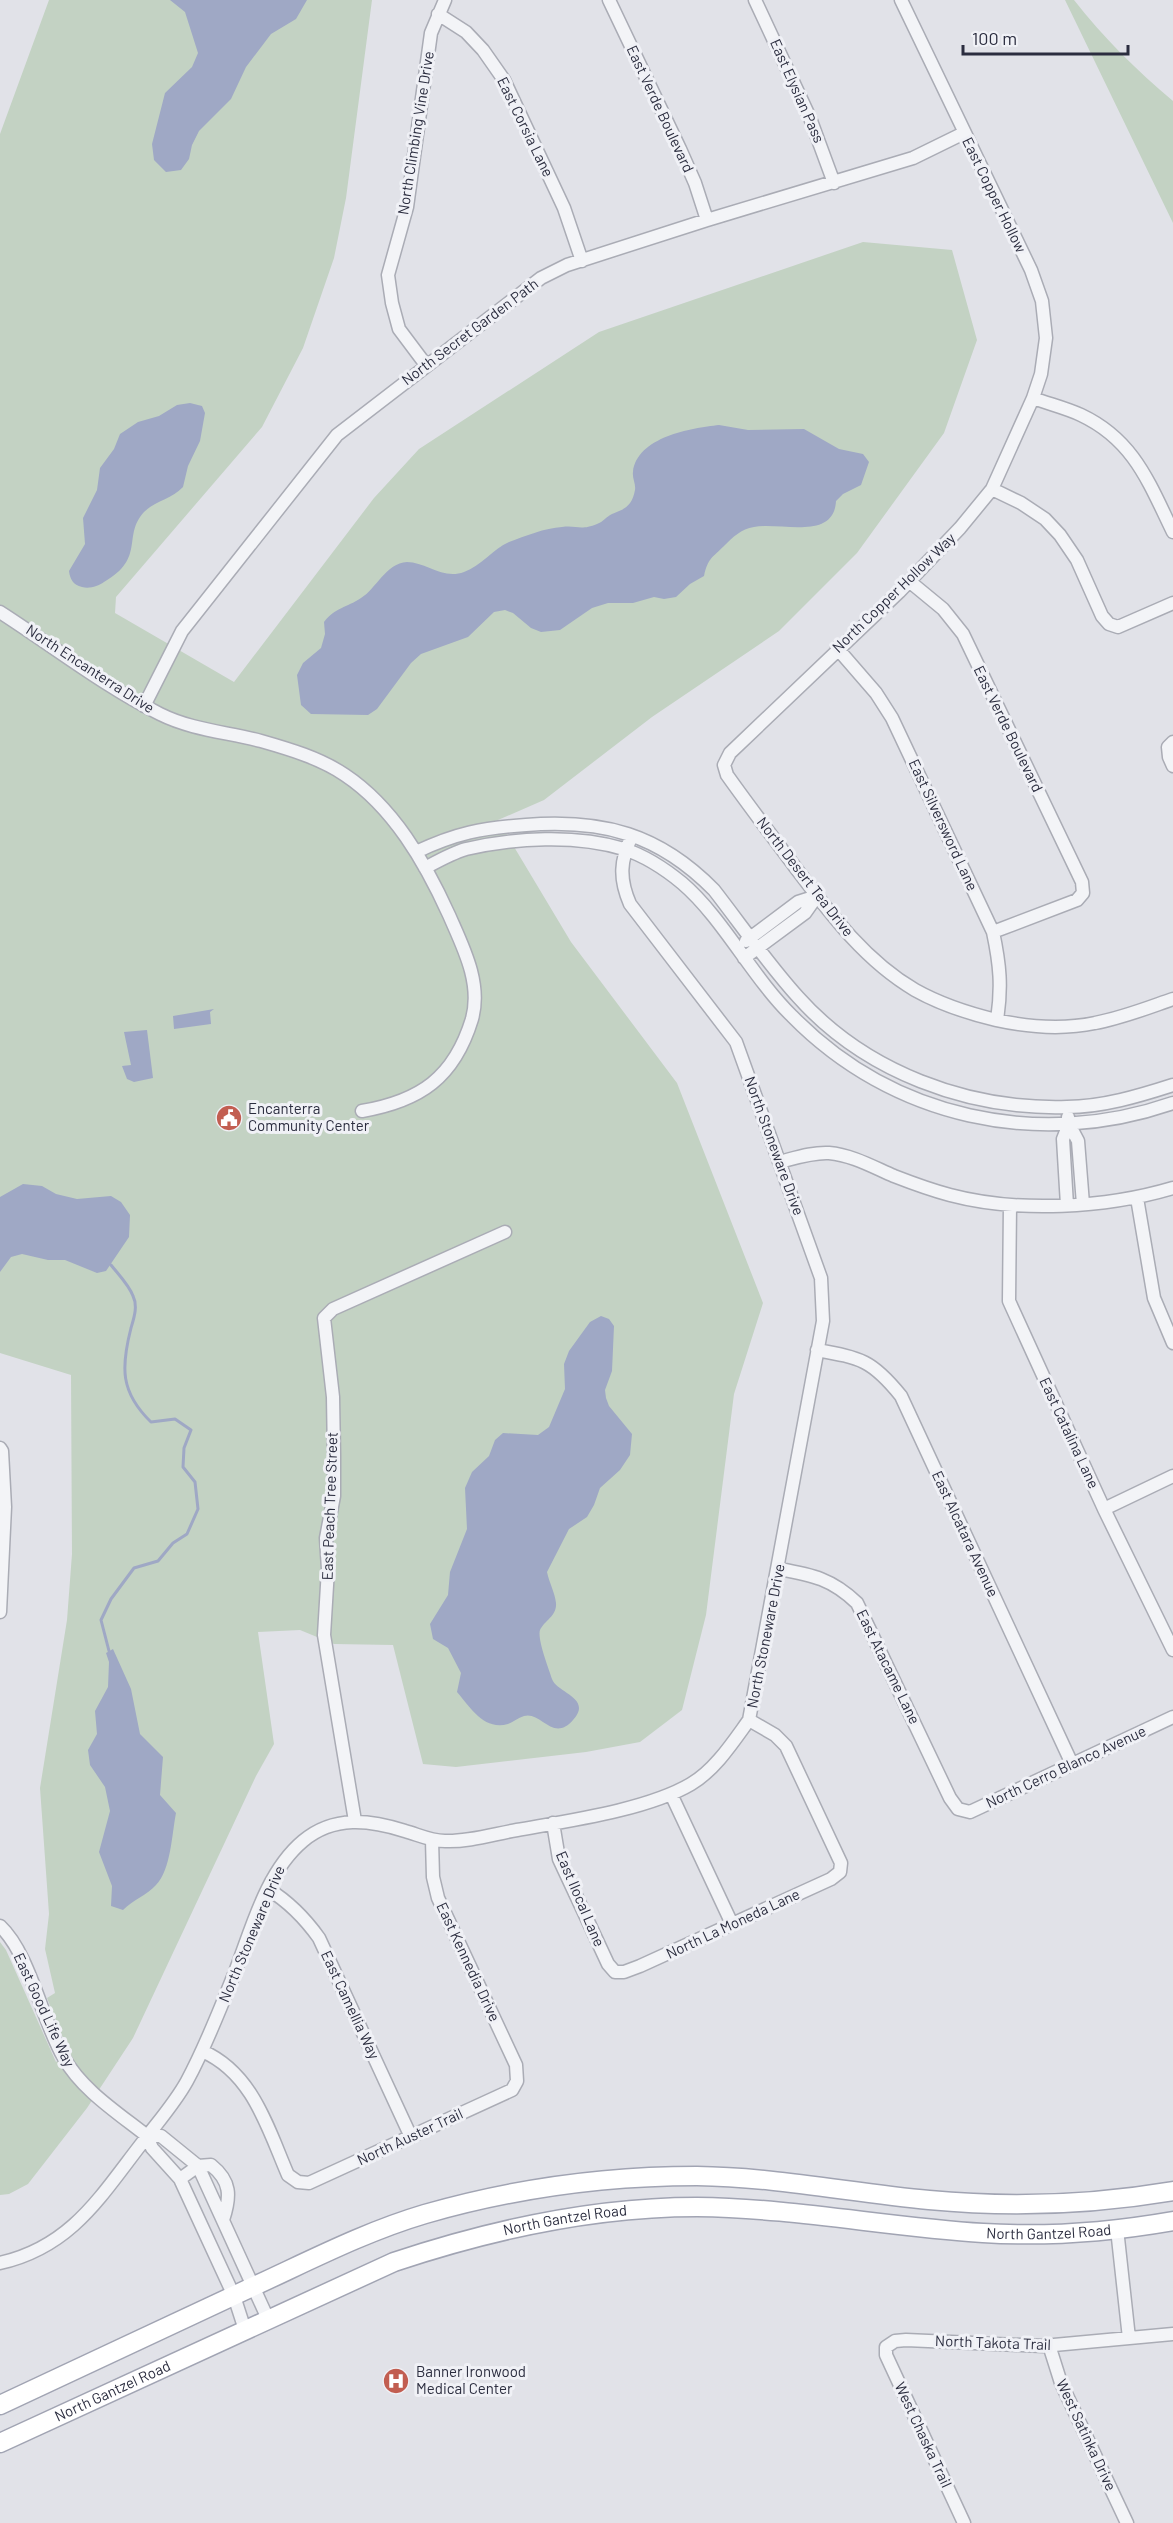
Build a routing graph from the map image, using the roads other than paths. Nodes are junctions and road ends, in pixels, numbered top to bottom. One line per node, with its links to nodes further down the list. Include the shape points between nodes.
1 (445, 0): 5 (street, North Climbing Vine Drive)
2 (609, 0): 8 (street, East Verde Boulevard, via 680,149)
3 (755, 0): 7 (street, East Elysian Pass, via 810,118)
4 (901, 0): 6 (street, East Copper Hollow)
5 (438, 14): 9 (street, East Corsia Lane, via 466,32 504,80 564,208); 10 (street, North Climbing Vine Drive, via 424,76 407,207 388,275 399,329)
6 (964, 133): 7 (street, North Secret Garden Path, via 913,158); 11 (street, East Copper Hollow, via 1031,270 1042,301 1046,338)
7 (834, 183): 8 (street, North Secret Garden Path)
8 (707, 220): 9 (street, North Secret Garden Path)
9 (582, 261): 10 (street, North Secret Garden Path, via 541,278)
10 (426, 366): 18 (street, North Secret Garden Path, via 337,435 182,631)
11 (1033, 398): 12 (street, North Copper Hollow Way); 13 (street, via 1080,415 1124,444 1142,467)
12 (992, 489): 14 (street, North Copper Hollow Way); 15 (street, via 1046,519 1060,535 1109,624 1118,627)
13 (1173, 532)
14 (909, 581): 17 (street, North Copper Hollow Way); 27 (street, East Verde Boulevard, via 943,609 963,634 1082,882 1083,893 1077,900)
15 (1173, 603)
16 (0, 612): 18 (street, North Encanterra Drive)
17 (837, 648): 20 (street, North Copper Hollow Way, via 730,753); 27 (street, East Silversword Lane, via 892,718)
18 (144, 706): 24 (street, North Encanterra Drive, via 192,727 260,741 320,761 374,799)
19 (1171, 745): 21 (street, via 1169,757)
20 (724, 765): 26 (street, North Desert Tea Drive, via 727,775)
21 (1173, 766)
22 (632, 836): 23 (street, North Stoneware Drive); 24 (street, via 586,824 516,825 460,833); 28 (street, via 649,842 699,874)
23 (625, 849): 25 (street, via 566,840 516,842 465,850); 29 (street, via 683,884); 37 (street, North Stoneware Drive, via 621,873 630,904 736,1042)
24 (416, 852): 25 (street, North Encanterra Drive)
25 (425, 868): 35 (street, North Encanterra Drive, via 464,948 475,1006 467,1034 451,1065 405,1101)
26 (817, 896): 28 (street, via 805,912); 31 (street, North Desert Tea Drive, via 866,952 914,989 968,1013)
27 (993, 932): 31 (street, East Silversword Lane, via 1002,989)
28 (755, 942): 29 (street); 34 (street, via 798,998 817,1016 860,1050 903,1074 987,1101)
29 (740, 954): 36 (street, via 792,1017 827,1048 904,1095 996,1122)
30 (1173, 999): 31 (street, North Desert Tea Drive, via 1093,1024 1023,1026)
31 (998, 1020)
32 (1173, 1085): 34 (street, via 1100,1104)
33 (1173, 1103): 36 (street, via 1120,1117)
34 (1067, 1107): 36 (street)
35 (362, 1111)
36 (1068, 1124): 40 (street, via 1063,1139); 41 (street, via 1078,1141)
37 (779, 1162): 42 (street, via 828,1153 854,1158 951,1195); 45 (street, North Stoneware Drive, via 821,1278 824,1321)
38 (1173, 1188): 39 (street)
39 (1137, 1198): 41 (street); 44 (street, via 1154,1298)
40 (1067, 1204): 41 (street); 42 (street)
41 (1083, 1204)
42 (1010, 1205): 48 (street, East Catalina Lane, via 1009,1301)
43 (505, 1232): 57 (street, East Peach Tree Street, via 333,1309 324,1318 333,1397 334,1496 326,1538 324,1635)
44 (1173, 1343)
45 (817, 1350): 49 (street, North Stoneware Drive); 54 (street, East Alcatara Avenue, via 869,1363 901,1396)
46 (0, 1448): 50 (street, via 5,1507)
47 (1173, 1476): 48 (street)
48 (1104, 1509): 51 (street, East Catalina Lane)
49 (779, 1569): 53 (street, North Stoneware Drive); 56 (street, East Atacame Lane, via 825,1580 840,1587 857,1603)
50 (0, 1611)
51 (1173, 1650)
52 (1173, 1717): 54 (street, North Cerro Blanco Avenue)
53 (749, 1720): 55 (street, North Stoneware Drive, via 728,1750 705,1772); 61 (street, North La Moneda Lane, via 786,1746 842,1863 840,1872 831,1879)
54 (1072, 1764): 56 (street, North Cerro Blanco Avenue, via 970,1812)
55 (671, 1794): 58 (street, North Stoneware Drive, via 640,1805); 61 (street)
56 (958, 1809)
57 (356, 1821): 59 (street, North Stoneware Drive, via 384,1824); 60 (street, North Stoneware Drive, via 328,1826 305,1839 285,1858)
58 (553, 1823): 59 (street, North Stoneware Drive, via 466,1840); 63 (street, East Ilocal Lane, via 564,1869)
59 (432, 1840): 65 (street, East Kennedia Drive, via 438,1898 516,2065)
60 (268, 1889): 64 (street, North Stoneware Drive); 67 (street, East Camellia Way, via 286,1900 319,1938)
61 (732, 1924): 63 (street, North La Moneda Lane, via 640,1966)
62 (0, 1926): 66 (street, East Good Life Way, via 20,1956 73,2074)
63 (615, 1972)
64 (202, 2051): 66 (street, North Stoneware Drive, via 174,2101); 67 (street, North Auster Trail, via 217,2058 244,2083 288,2175 298,2182 309,2183)
65 (517, 2081): 67 (street, North Auster Trail, via 512,2090)
66 (147, 2136): 68 (street, East Good Life Way, via 160,2136); 69 (street, East Good Life Way, via 152,2148); 74 (street, North Stoneware Drive, via 81,2221 40,2249)
67 (411, 2137)
68 (198, 2166): 69 (street); 71 (street, East Good Life Way); 71 (street, via 211,2165 228,2185)
69 (180, 2179): 76 (street, East Good Life Way)
70 (1173, 2191): 75 (main road, North Gantzel Road, via 1089,2203 1012,2205 927,2200 742,2178 687,2176 597,2182 500,2196 423,2215 355,2240)
71 (223, 2220): 75 (street, East Good Life Way)
72 (1173, 2221): 73 (main road, North Gantzel Road)
73 (1117, 2229): 77 (main road, North Gantzel Road, via 984,2233 774,2211 697,2207 609,2212 530,2224 446,2245 394,2262); 80 (street)
74 (0, 2262)
75 (253, 2287): 76 (main road, North Gantzel Road); 77 (street, East Good Life Way)
76 (234, 2296): 78 (street, East Good Life Way); 83 (main road, North Gantzel Road)
77 (268, 2319): 78 (main road, North Gantzel Road)
78 (245, 2330): 84 (main road, North Gantzel Road)
79 (1173, 2334): 80 (street, North Takota Trail)
80 (1129, 2338): 81 (street, North Takota Trail)
81 (1049, 2345): 82 (street, North Takota Trail, via 906,2340); 86 (street, West Satinka Drive, via 1061,2383)
82 (886, 2347): 85 (street, West Chaska Trail, via 886,2355)
83 (0, 2405)
84 (0, 2444)
85 (964, 2523)
86 (1127, 2523)

